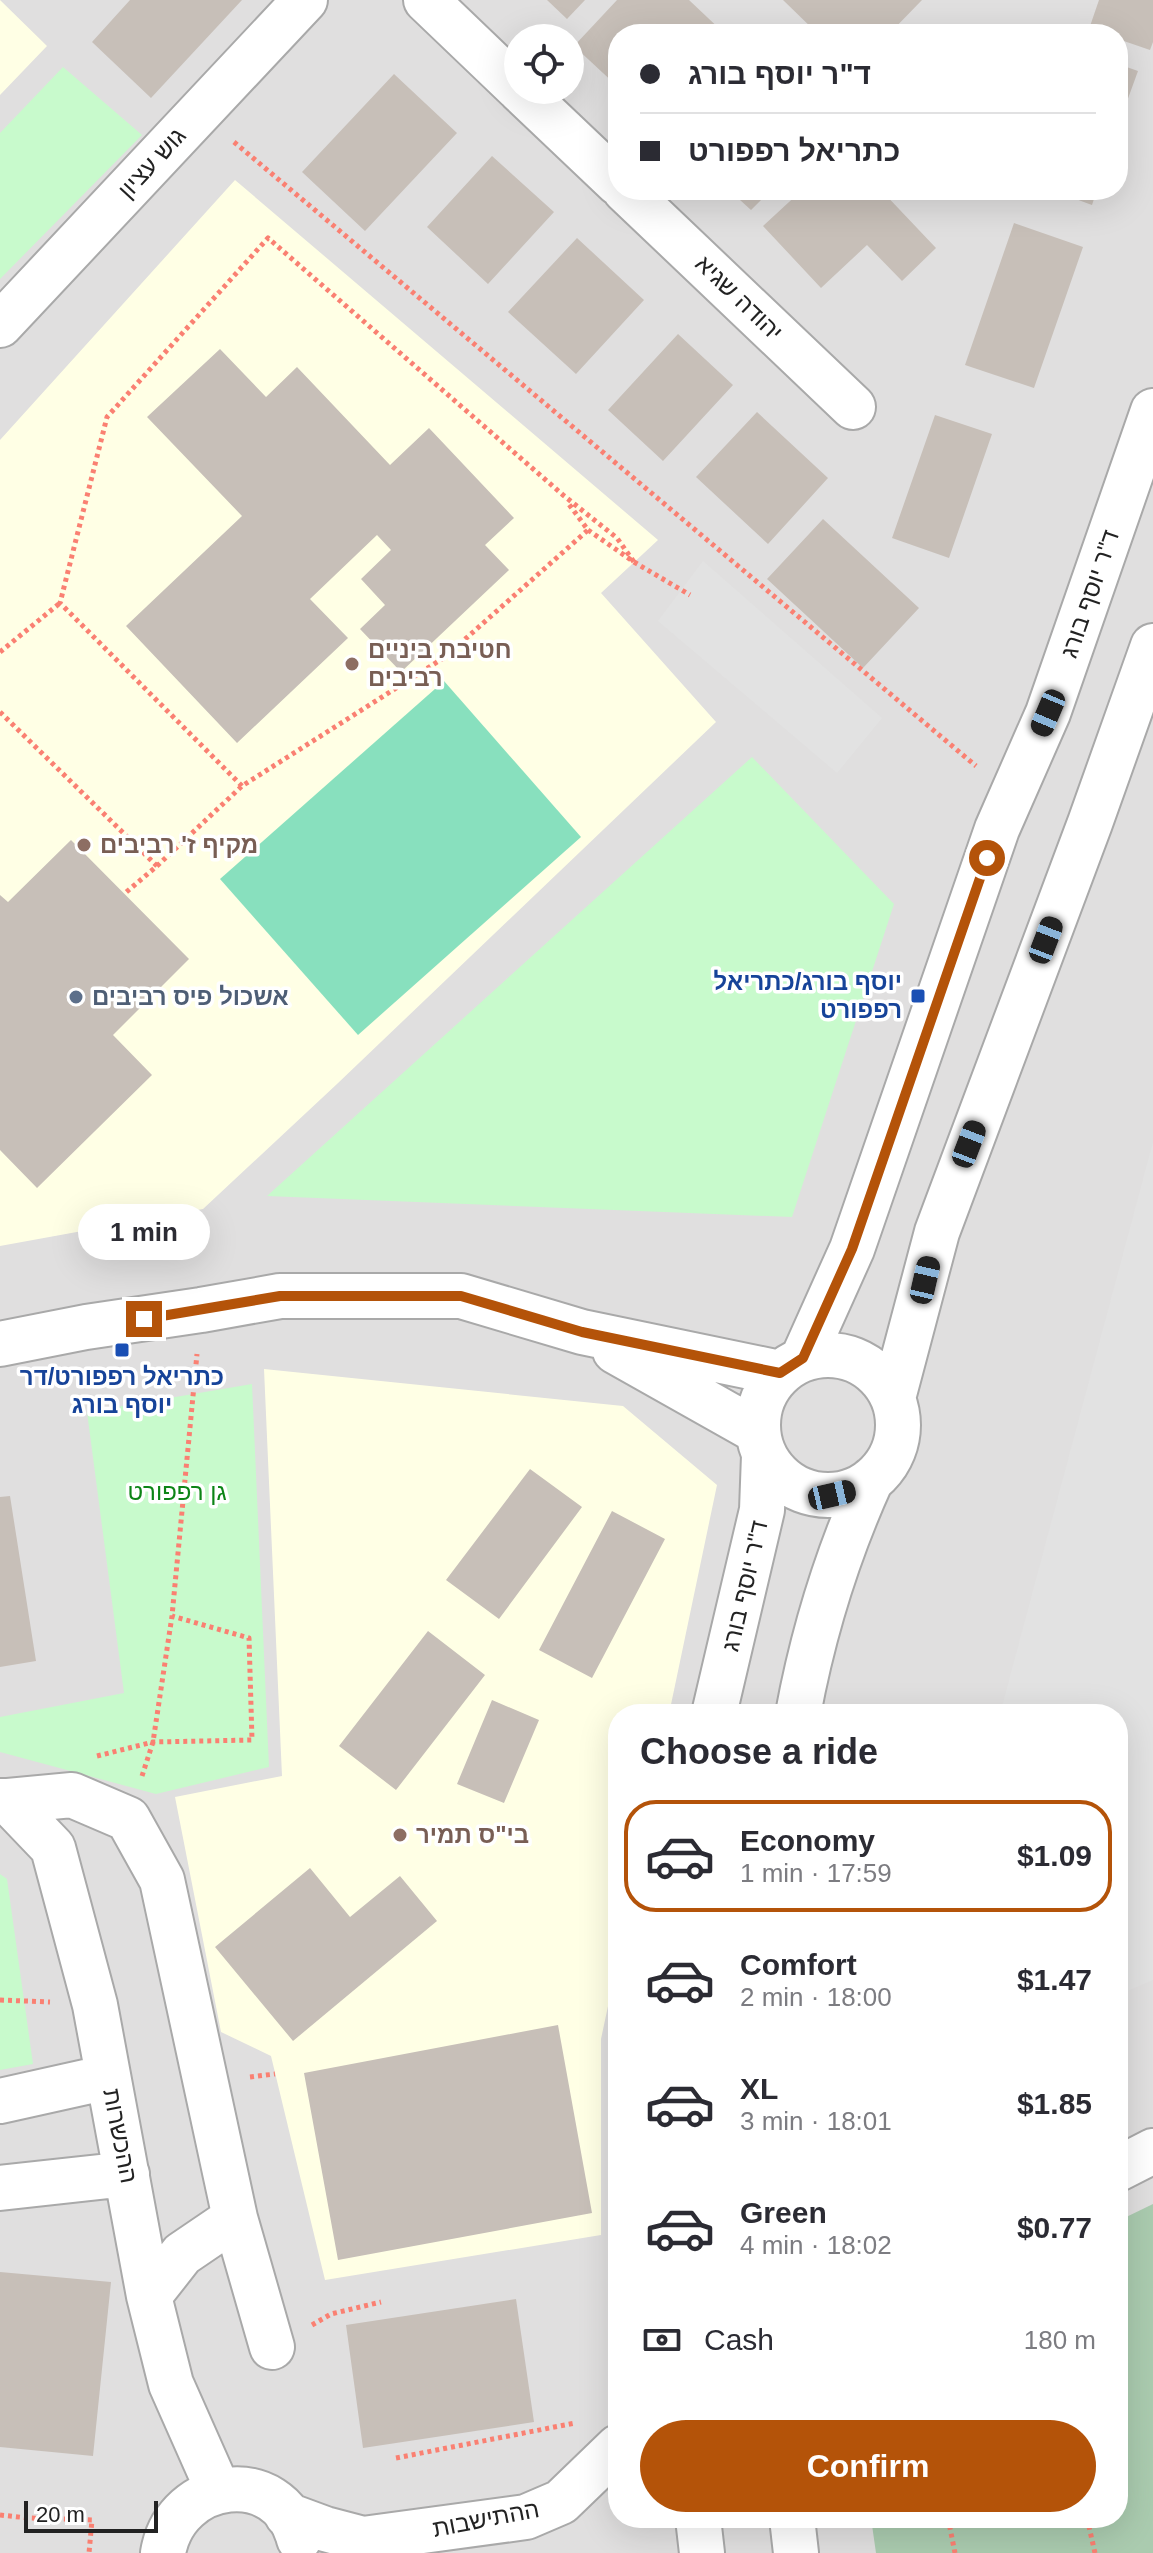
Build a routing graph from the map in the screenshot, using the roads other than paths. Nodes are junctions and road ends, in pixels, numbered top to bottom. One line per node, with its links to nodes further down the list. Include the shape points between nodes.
1 (305, 0): 7 (street, גוש עציון)
2 (426, 0): 3 (street)
3 (504, 75)
4 (535, 104): 5 (street)
5 (608, 174)
6 (636, 200): 8 (street, יהודה שגיא)
7 (0, 325)
8 (853, 407)
9 (1153, 411): 13 (street, ד"ר יוסף בורג, via 1048,713 997,829 852,1249)
10 (1153, 646): 14 (street, via 937,1232)
11 (582, 1332): 12 (street, via 461,1296 280,1296); 13 (street); 15 (street)
12 (0, 1344)
13 (792, 1366): 14 (street, via 825,1354 846,1357 883,1380); 15 (street, via 766,1390 759,1410)
14 (893, 1398): 16 (street, via 896,1443 887,1464)
15 (761, 1443): 16 (street, via 776,1472 811,1494 852,1491); 17 (street, ד"ר יוסף בורג, via 762,1510)
16 (871, 1480): 18 (street, via 845,1538)
17 (716, 1704)
18 (800, 1704)
19 (4, 1801): 20 (street, ההכשרות, via 53,1848 95,2005); 26 (street, via 72,1795 128,1819 162,1880)
20 (108, 2077): 21 (street); 24 (street, ההכשרות)
21 (0, 2101)
22 (1153, 2151): 23 (street)
23 (1128, 2164)
24 (127, 2174): 25 (street); 27 (street, ההכשרות)
25 (0, 2188)
26 (235, 2218): 27 (street, via 182,2254); 28 (street)
27 (149, 2296): 30 (street, ההכשרות, via 171,2384)
28 (272, 2347)
29 (608, 2457): 33 (street, ההתישבות, via 561,2502 526,2517 363,2539 325,2529)
30 (218, 2490): 33 (street, ההתישבות, via 256,2493 273,2502); 34 (street, via 181,2512)
31 (699, 2528): 35 (street)
32 (793, 2528): 36 (street)
33 (294, 2534)
34 (163, 2553)
35 (702, 2553)
36 (796, 2553)

